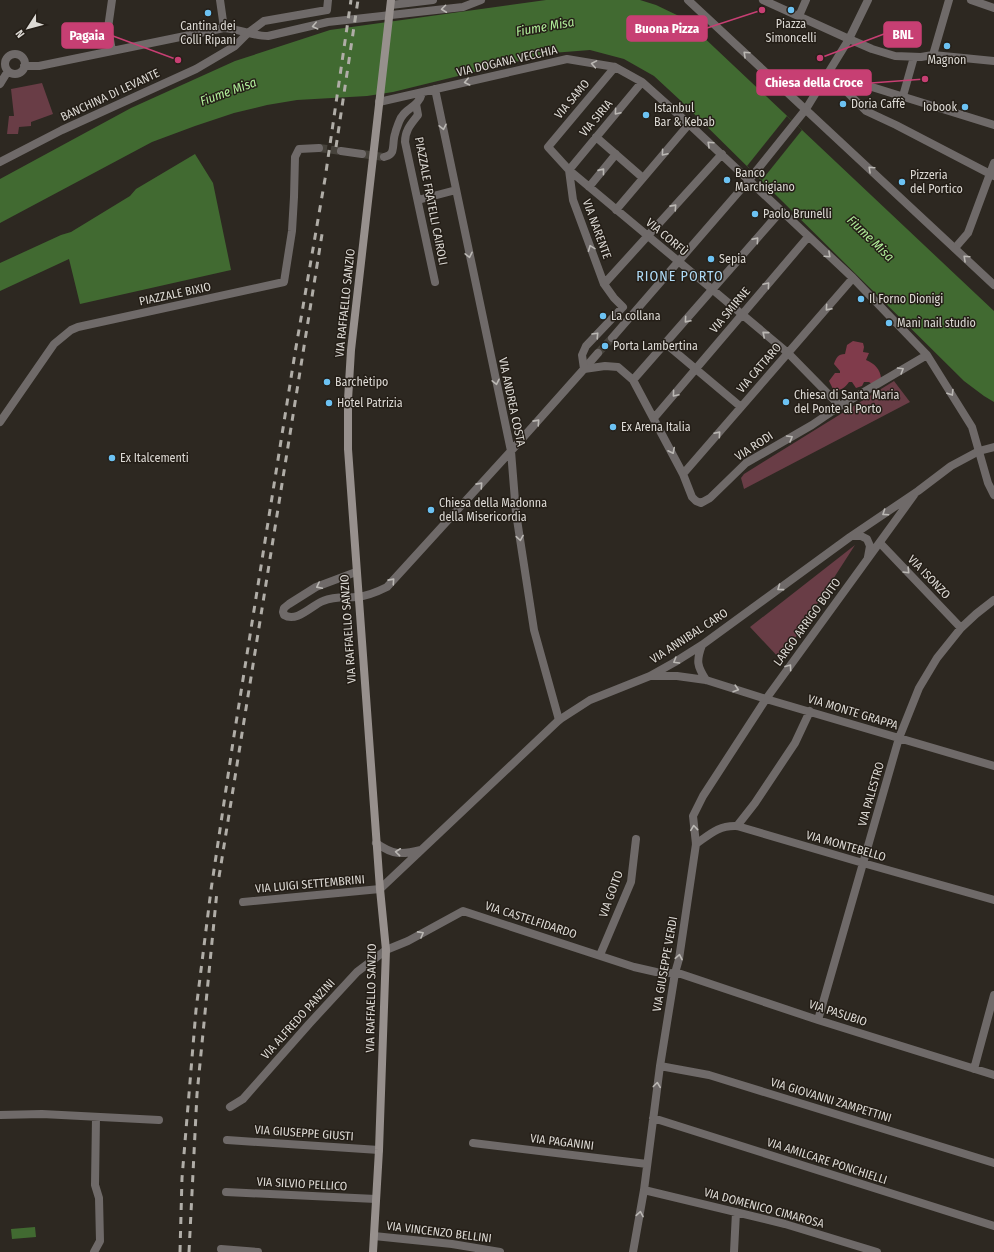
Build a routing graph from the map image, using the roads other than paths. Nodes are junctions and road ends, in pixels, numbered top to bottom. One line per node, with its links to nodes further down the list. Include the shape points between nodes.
1 (112, 0): 18 (street, via 108,28)
2 (220, 0): 15 (street)
3 (328, 0): 16 (street, BANCHINA DI LEVANTE, via 327,10 264,21)
4 (433, 0): 12 (street)
5 (481, 0): 16 (street, one-way to 16, via 463,7 328,22 268,36)
6 (688, 0): 33 (street, one-way to 6)
7 (763, 0): 14 (street)
8 (806, 0): 14 (street)
9 (868, 0): 17 (street)
10 (950, 0): 19 (street)
11 (972, 0): 13 (street)
12 (391, 2): 31 (main road, VIA RAFFAELLO SANZIO)
13 (994, 8)
14 (799, 16): 17 (street)
15 (224, 28): 16 (street); 18 (street)
16 (248, 33): 43 (street, BANCHINA DI LEVANTE, via 235,46 196,69 62,130)
17 (849, 39): 20 (street, via 895,56); 25 (street)
18 (112, 51): 22 (street, via 39,66)
19 (934, 55): 20 (street); 21 (street)
20 (914, 57): 30 (street)
21 (994, 61)
22 (24, 66): 24 (street, via 18,73); 24 (street, via 21,57 12,55 5,62)
23 (615, 67): 26 (street, VIA DOGANA VECCHIA); 28 (street, VIA DOGANA VECCHIA, one-way to 28, via 568,59); 45 (street, VIA SAMO, via 548,147)
24 (8, 71): 27 (street)
25 (828, 73): 30 (street); 33 (street); 46 (street, via 866,111)
26 (642, 82): 34 (street, VIA DOGANA VECCHIA); 36 (street, VIA SIRIA, one-way to 36)
27 (0, 84)
28 (435, 89): 29 (street, VIA DOGANA VECCHIA); 50 (street, VIA ANDREA COSTA, one-way to 50)
29 (422, 93): 31 (street, VIA DOGANA VECCHIA); 32 (street)
30 (903, 96): 35 (street)
31 (380, 102): 87 (main road, VIA RAFFAELLO SANZIO, via 352,342 348,400 348,449)
32 (416, 104): 42 (street, via 400,118 392,152); 51 (street, PIAZZALE FRATELLI CAIROLI, via 418,115 405,133 405,142)
33 (806, 109): 48 (street); 56 (street, one-way to 33)
34 (689, 124): 41 (street, VIA DOGANA VECCHIA, one-way to 34); 47 (street, one-way to 47)
35 (994, 125)
36 (596, 137): 40 (street); 45 (street, VIA SIRIA)
37 (319, 148): 77 (street, PIAZZALE BIXIO, via 300,149 295,157 292,232 284,282 71,330 54,344)
38 (341, 151): 39 (street)
39 (362, 154)
40 (616, 154): 47 (street); 49 (street, one-way to 40)
41 (722, 154): 48 (street, VIA DOGANA VECCHIA); 54 (street, one-way to 41)
42 (384, 157)
43 (0, 162)
44 (994, 163): 46 (street)
45 (568, 170): 49 (street, VIA CORFÙ); 60 (street, VIA NARENTE, one-way to 45, via 573,200)
46 (992, 175): 56 (street, via 968,233)
47 (643, 178): 52 (street)
48 (749, 180): 53 (street, VIA DOGANA VECCHIA); 57 (street)
49 (589, 187): 52 (street, VIA CORFÙ)
50 (456, 190): 51 (street); 79 (street, VIA ANDREA COSTA, one-way to 79)
51 (418, 200): 59 (street, PIAZZALE FRATELLI CAIROLI)
52 (616, 210): 54 (street, VIA CORFÙ)
53 (781, 211): 55 (street, VIA DOGANA VECCHIA); 62 (street, one-way to 53)
54 (648, 236): 57 (street, VIA CORFÙ); 60 (street)
55 (808, 237): 58 (street, VIA DOGANA VECCHIA, one-way to 58); 64 (street, VIA SMIRNE, one-way to 55)
56 (955, 248): 61 (street, one-way to 56)
57 (679, 262): 62 (street, VIA CORFÙ); 65 (street)
58 (853, 278): 69 (street, VIA CATTARO, one-way to 69); 70 (street, VIA DOGANA VECCHIA)
59 (436, 282)
60 (604, 284): 63 (street, VIA NARENTE)
61 (994, 285)
62 (713, 290): 64 (street, VIA CORFÙ); 67 (street, one-way to 67)
63 (623, 307): 65 (street, VIA NARENTE); 71 (street, one-way to 63, via 582,355 586,346)
64 (742, 315): 69 (street, VIA CORFÙ, one-way to 64); 72 (street, VIA SMIRNE)
65 (632, 316): 66 (street)
66 (612, 338)
67 (666, 344): 72 (street); 73 (street)
68 (598, 353): 71 (street)
69 (788, 353): 74 (street, VIA CORFÙ); 75 (street, VIA CATTARO)
70 (927, 355): 74 (street, VIA RODI, one-way to 70); 80 (street, VIA DOGANA VECCHIA, one-way to 80, via 972,427)
71 (584, 369): 73 (street, via 618,367); 79 (street, one-way to 71)
72 (696, 370): 75 (street); 76 (street, VIA SMIRNE, one-way to 76)
73 (633, 380): 76 (street, VIA RODI)
74 (840, 406): 81 (street, VIA RODI, one-way to 74, via 692,497 702,503 746,463)
75 (740, 407): 81 (street, VIA CATTARO, one-way to 75)
76 (654, 418): 81 (street, VIA RODI, one-way to 81)
77 (0, 422)
78 (994, 446): 80 (street, VIA ANNIBAL CARO)
79 (511, 451): 88 (street, one-way to 79, via 387,587); 96 (street, VIA ANDREA COSTA, one-way to 96, via 516,513 534,630)
80 (979, 451): 82 (street, VIA ANNIBAL CARO, via 951,466); 83 (street, VIA DOGANA VECCHIA)
81 (683, 474)
82 (918, 491): 84 (street, VIA ANNIBAL CARO, one-way to 84); 85 (street, LARGO ARRIGO BOITO)
83 (994, 495)
84 (850, 537): 86 (street, via 861,536 867,539 870,546); 91 (street, VIA ANNIBAL CARO, one-way to 91)
85 (880, 543): 86 (street, LARGO ARRIGO BOITO); 90 (street, VIA ISONZO, one-way to 90)
86 (867, 560): 94 (street, LARGO ARRIGO BOITO, one-way to 86)
87 (356, 572): 88 (main road, VIA RAFFAELLO SANZIO); 88 (street, one-way to 88, via 316,587 289,604 283,612 291,618 321,601 334,597)
88 (358, 597): 101 (main road, VIA RAFFAELLO SANZIO)
89 (994, 600): 90 (street, VIA PALESTRO)
90 (961, 628): 97 (street, VIA PALESTRO, via 937,658 919,688)
91 (702, 645): 92 (street, VIA ANNIBAL CARO, one-way to 92); 93 (street, via 697,657 699,669)
92 (650, 676): 93 (street, VIA MONTE GRAPPA); 96 (street, VIA ANNIBAL CARO, via 590,700)
93 (706, 680): 94 (street, VIA MONTE GRAPPA, one-way to 94)
94 (766, 699): 95 (street, VIA MONTE GRAPPA); 102 (street, VIA GIUSEPPE VERDI, one-way to 94, via 694,816 703,796)
95 (810, 711): 97 (street, VIA MONTE GRAPPA); 99 (street, via 795,743)
96 (559, 720): 103 (street, VIA ANNIBAL CARO)
97 (899, 738): 98 (street, VIA MONTE GRAPPA); 104 (street, VIA PALESTRO)
98 (994, 766)
99 (737, 826): 102 (street, VIA MONTEBELLO, via 720,828); 104 (street, VIA MONTEBELLO)
100 (636, 839): 109 (street, VIA GOITO, via 631,882)
101 (376, 843): 103 (street, one-way to 101, via 394,853); 105 (main road, VIA RAFFAELLO SANZIO)
102 (696, 844): 110 (street, VIA GIUSEPPE VERDI, one-way to 102)
103 (422, 849): 105 (street, VIA ANNIBAL CARO)
104 (863, 863): 106 (street, VIA MONTEBELLO); 112 (street, VIA PALESTRO)
105 (380, 889): 107 (street, VIA LUIGI SETTEMBRINI); 108 (main road, VIA RAFFAELLO SANZIO)
106 (994, 900)
107 (243, 902)
108 (386, 950): 109 (street, VIA CASTELFIDARDO, one-way to 109, via 463,911); 116 (street, VIA ALFREDO PANZINI, via 357,972 243,1099); 123 (main road, VIA RAFFAELLO SANZIO)
109 (600, 955): 110 (street, VIA CASTELFIDARDO, via 634,967)
110 (675, 973): 112 (street, VIA PASUBIO); 113 (street, VIA GIUSEPPE VERDI)
111 (994, 995): 114 (street)
112 (818, 1020): 114 (street, VIA PASUBIO)
113 (660, 1066): 119 (street, VIA GIUSEPPE VERDI, one-way to 113); 124 (street, VIA GIOVANNI ZAMPETTINI, via 709,1075)
114 (974, 1069): 115 (street, VIA PASUBIO)
115 (994, 1075)
116 (230, 1107)
117 (0, 1115): 118 (street)
118 (96, 1117): 120 (street); 133 (street, via 95,1185 99,1198 100,1241)
119 (653, 1118): 125 (street, VIA GIUSEPPE VERDI); 130 (street, VIA AMILCARE PONCHIELLI)
120 (160, 1120)
121 (227, 1140): 123 (street, VIA GIUSEPPE GIUSTI)
122 (473, 1143): 125 (street, VIA PAGANINI)
123 (379, 1150): 128 (main road, VIA RAFFAELLO SANZIO)
124 (994, 1163)
125 (647, 1164): 126 (street, VIA GIUSEPPE VERDI)
126 (644, 1190): 129 (street, VIA DOMENICO CIMAROSA); 137 (street, VIA GIUSEPPE VERDI, one-way to 126)
127 (226, 1192): 128 (street, VIA SILVIO PELLICO)
128 (376, 1199): 131 (main road, VIA RAFFAELLO SANZIO)
129 (736, 1212): 138 (street); 139 (street, VIA DOMENICO CIMAROSA)
130 (994, 1226)
131 (374, 1236): 135 (main road, VIA RAFFAELLO SANZIO); 136 (street, VIA VINCENZO BELLINI)
132 (221, 1249): 134 (street)
133 (94, 1252)
134 (258, 1252)
135 (374, 1252)
136 (500, 1252)
137 (633, 1252)
138 (734, 1252)
139 (877, 1252)

